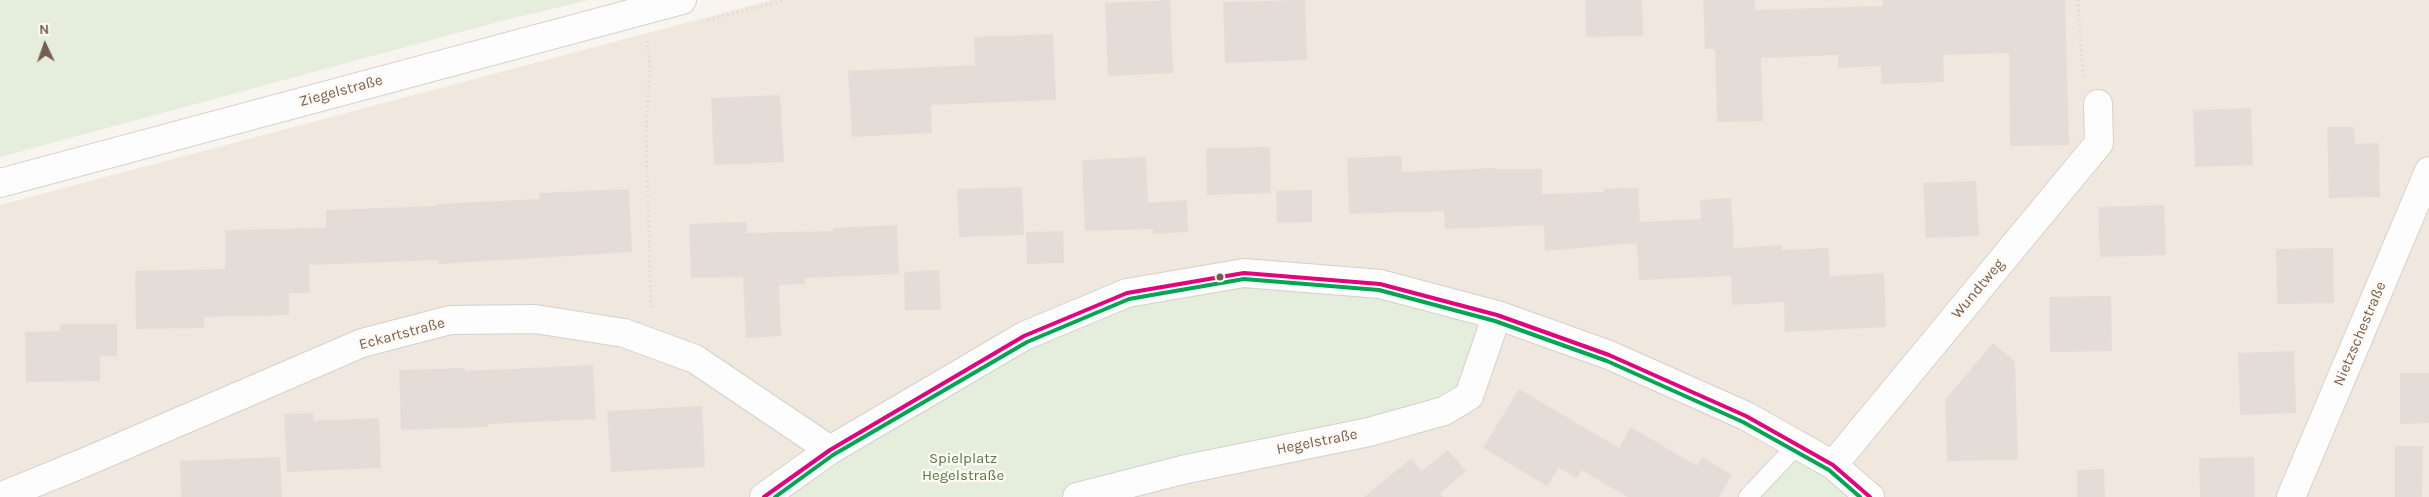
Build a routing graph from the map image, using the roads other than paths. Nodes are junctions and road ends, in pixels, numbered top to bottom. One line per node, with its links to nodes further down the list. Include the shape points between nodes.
1 (682, 0): 4 (street, Ziegelstraße)
2 (2098, 104): 8 (street, Wundtweg, via 2099,143)
3 (2429, 171): 14 (street, Nietzschestraße)
4 (0, 183)
5 (1497, 316): 6 (street, via 1609,355 1746,416); 7 (street, via 1380,284 1244,273 1127,293 1024,336); 11 (street, Hegelstraße, via 1469,396 1444,412 1369,432 1182,470)
6 (1797, 445): 8 (street); 12 (lane)
7 (830, 450): 9 (street, Eckartstraße, via 696,359 624,333 535,319 450,320 362,343); 10 (street)
8 (1833, 465): 13 (street)
9 (0, 497)
10 (764, 497)
11 (1077, 497)
12 (1748, 497)
13 (1870, 497)
14 (2291, 497)

